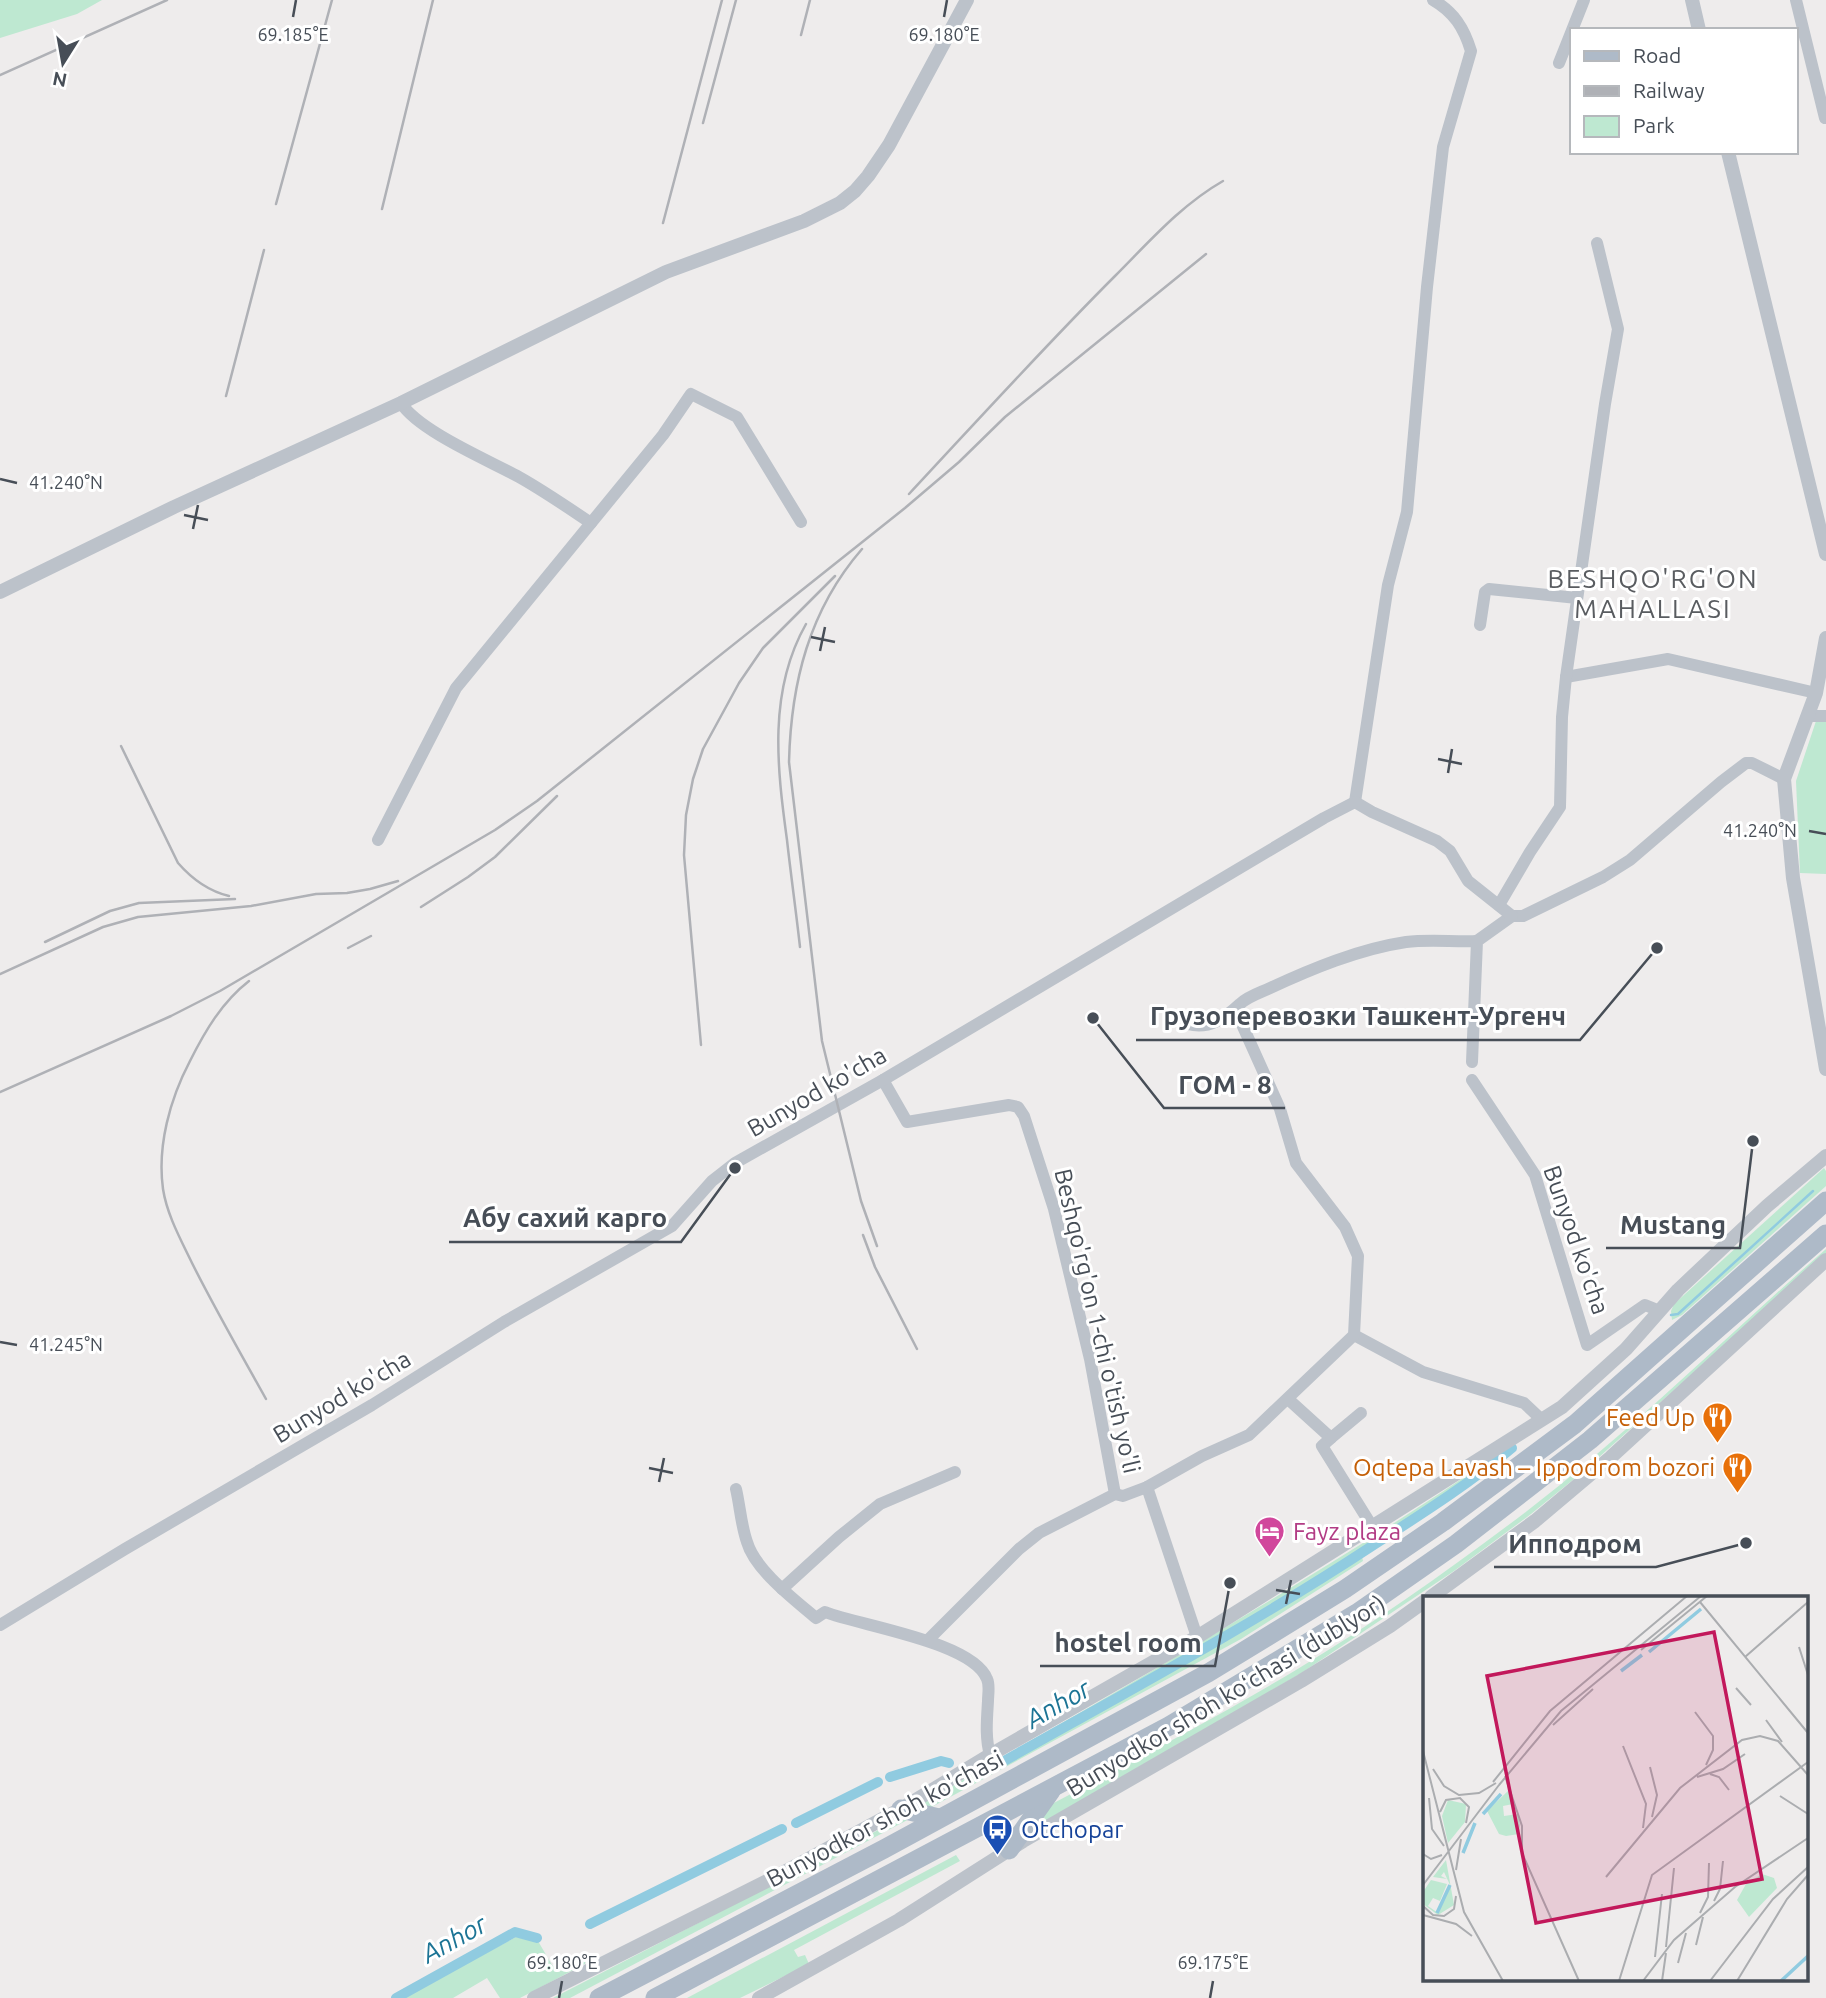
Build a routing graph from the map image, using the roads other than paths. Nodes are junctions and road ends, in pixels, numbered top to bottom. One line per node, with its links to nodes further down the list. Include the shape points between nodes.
1 (967, 0): 12 (street, via 889,145 862,184 840,203 666,272)
2 (1433, 0): 6 (street)
3 (1692, 0): 7 (street)
4 (1796, 0): 9 (street)
5 (1578, 2): 8 (street)
6 (1449, 4): 25 (street, via 1471,51 1443,147 1407,512 1388,585)
7 (1699, 28)
8 (1559, 63)
9 (1825, 118)
10 (1728, 154): 15 (street)
11 (1597, 243): 17 (street, via 1618,329)
12 (401, 403): 14 (street, via 428,427); 16 (street)
13 (801, 522): 14 (street, via 737,417 691,394)
14 (592, 523): 26 (street, via 456,688)
15 (1826, 554)
16 (0, 592)
17 (1577, 598): 18 (street, via 1489,589); 20 (street)
18 (1480, 625)
19 (1826, 638): 21 (street)
20 (1566, 677): 21 (street, via 1668,659); 27 (street, via 1560,807)
21 (1816, 693): 22 (street)
22 (1808, 716): 23 (street); 24 (street)
23 (1826, 716)
24 (1784, 779): 28 (street, via 1746,763 1630,860 1523,916); 33 (street, via 1793,878)
25 (1355, 802): 27 (street, via 1450,850 1468,881); 34 (street, Bunyod ko'cha)
26 (378, 840)
27 (1499, 905): 28 (street)
28 (1512, 916): 29 (street)
29 (1477, 941): 30 (street, via 1407,942 1353,955 1256,994); 32 (street)
30 (1236, 1011): 31 (street, via 1200,1027); 41 (street, via 1280,1109 1296,1163 1345,1227 1358,1256)
31 (1188, 1024)
32 (1472, 1062)
33 (1826, 1069)
34 (883, 1080): 49 (street, Beshqo'rg'on 1-chi o'tish yo'li, via 907,1122 1009,1105 1018,1107 1024,1116 1054,1209 1090,1359); 54 (street, Bunyod ko'cha, via 735,1163 671,1226)
35 (1472, 1080): 40 (street, Bunyod ko'cha, via 1535,1175 1587,1345 1645,1305)
36 (1826, 1156): 40 (street)
37 (1826, 1201): 57 (main road, Bunyodkor shoh ko'chasi, via 1533,1457 1374,1571)
38 (1826, 1234): 58 (main road, Bunyodkor shoh ko'chasi, via 1524,1493 1357,1613)
39 (1826, 1260): 52 (street, via 1611,1457 1535,1521)
40 (1660, 1311): 44 (street, via 1626,1349)
41 (1354, 1335): 42 (street); 44 (street, via 1423,1372 1524,1403)
42 (1288, 1399): 45 (street); 47 (street, via 1250,1435)
43 (1361, 1413): 45 (street)
44 (1541, 1419): 50 (street)
45 (1331, 1438): 50 (street, via 1322,1446)
46 (955, 1472): 51 (street, via 880,1504)
47 (1147, 1487): 49 (street, via 1123,1496); 55 (street)
48 (736, 1489): 51 (street, via 747,1545)
49 (1115, 1494): 56 (street, via 1039,1533 1018,1549)
50 (1373, 1528): 55 (street)
51 (782, 1589): 56 (street, via 816,1618 825,1612)
52 (1432, 1596)
53 (1423, 1602): 64 (street, Bunyodkor shoh koʻchasi (dublyor), via 1301,1681)
54 (0, 1625)
55 (1197, 1637): 59 (street)
56 (928, 1640): 59 (street, via 976,1663 988,1680)
57 (1208, 1673): 58 (main road, via 1216,1671 1227,1680); 62 (main road, Bunyodkor shoh ko'chasi)
58 (1220, 1696): 60 (main road, Bunyodkor shoh ko'chasi)
59 (990, 1755): 61 (street)
60 (1053, 1788): 64 (main road); 65 (main road, Bunyodkor shoh ko'chasi)
61 (901, 1809): 62 (main road); 66 (street)
62 (939, 1818): 63 (main road, Bunyodkor shoh ko'chasi)
63 (884, 1849): 65 (main road, via 878,1864 888,1872); 67 (main road, Bunyodkor shoh ko'chasi)
64 (1009, 1850): 69 (street, Bunyodkor shoh koʻchasi (dublyor), via 899,1920)
65 (897, 1871): 68 (main road, Bunyodkor shoh ko'chasi)
66 (534, 1998)
67 (599, 1998)
68 (655, 1998)
69 (759, 1998)

